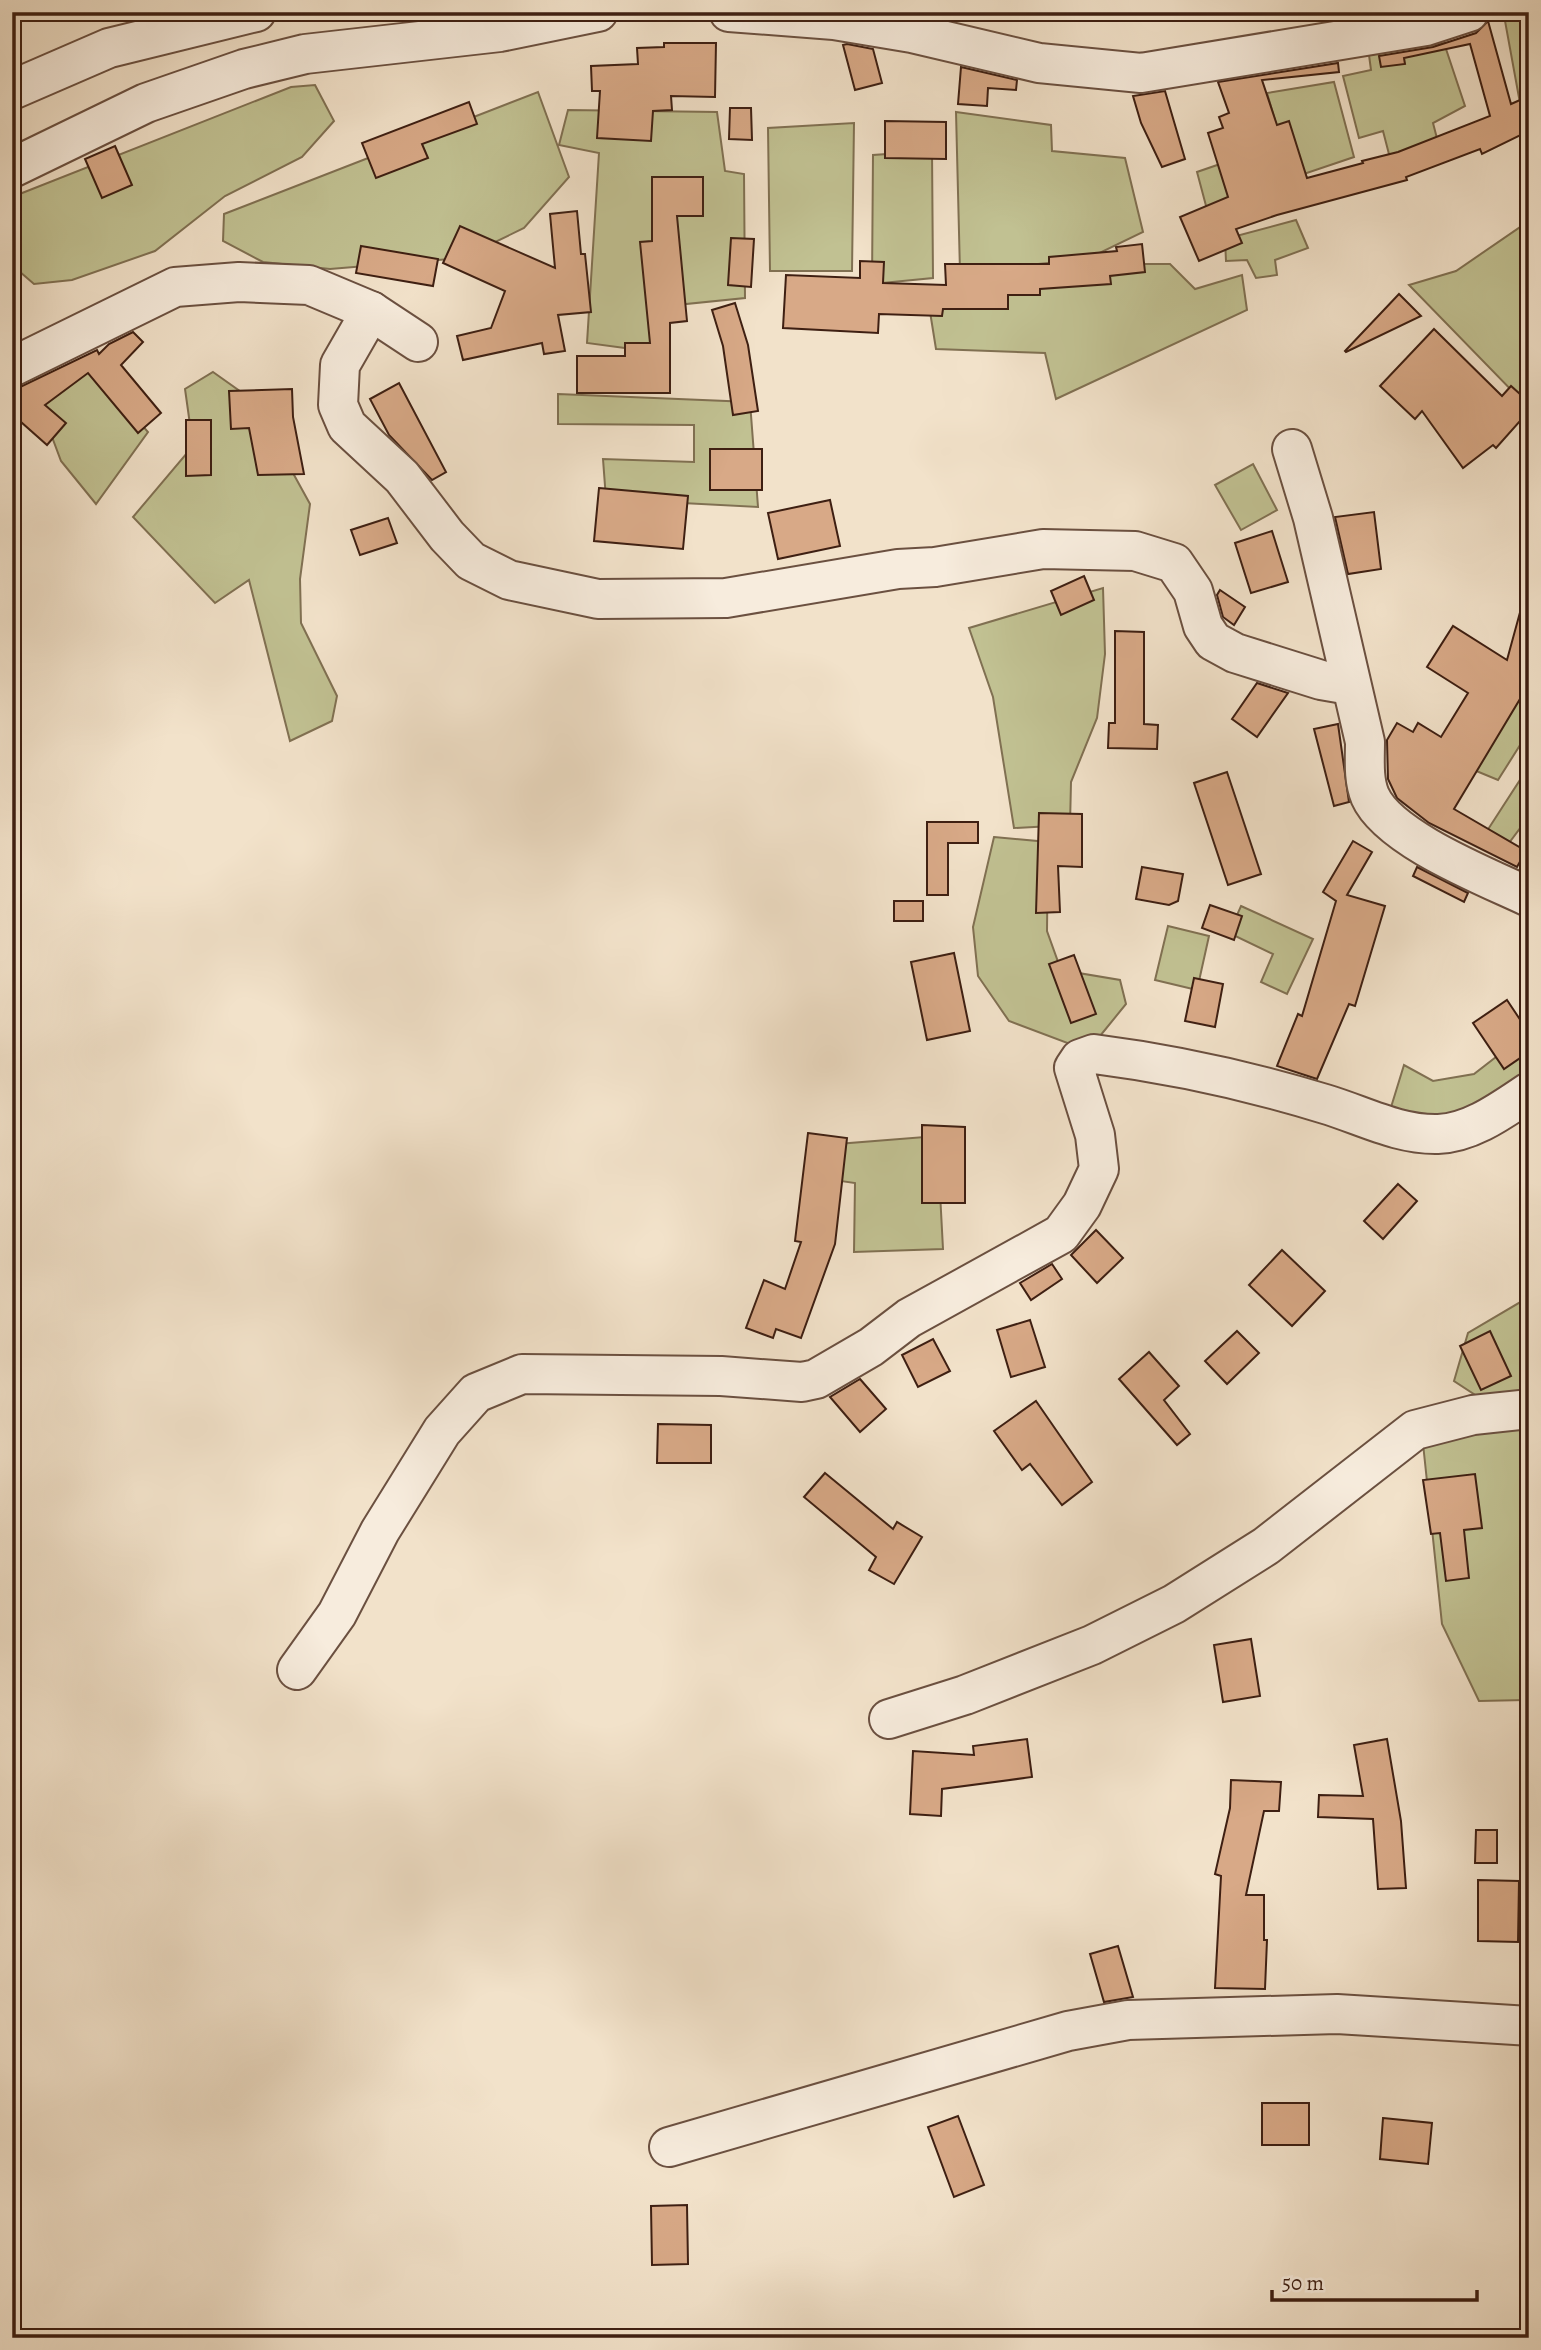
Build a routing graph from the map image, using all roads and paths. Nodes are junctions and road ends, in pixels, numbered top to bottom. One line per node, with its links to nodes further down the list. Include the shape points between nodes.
1 (256, 12): 5 (street, via 108,48)
2 (598, 12): 6 (street, via 499,32 305,54 244,69 146,103)
3 (729, 12): 4 (street, via 834,20 1039,63 1141,73 1426,26)
4 (1469, 12)
5 (12, 90)
6 (12, 169)
7 (370, 311): 8 (street); 9 (street, via 310,285 239,282 175,287); 11 (street, via 340,365 338,405 347,426 402,477 471,561 509,580 598,599 726,598 1043,549 1135,551 1160,557 1179,569 1213,641 1258,661)
8 (418, 342)
9 (12, 367)
10 (1292, 449): 11 (street)
11 (1350, 685): 12 (street, via 1365,742 1370,796 1380,810 1452,861)
12 (1529, 897)
13 (1529, 1092): 15 (street, via 1468,1128 1440,1134 1409,1133 1326,1104 1139,1059 1094,1054 1080,1059 1074,1068 1095,1135 1099,1169 1061,1234 909,1318 830,1373 809,1381 522,1374 476,1393 442,1431 380,1531 337,1614)
14 (1529, 1409): 16 (street, via 1474,1415 1415,1430 1266,1546 1174,1604 1092,1645)
15 (297, 1670)
16 (889, 1719)
17 (1529, 2026): 18 (street, via 1337,2014 1128,2020 1068,2031)
18 (669, 2147)

